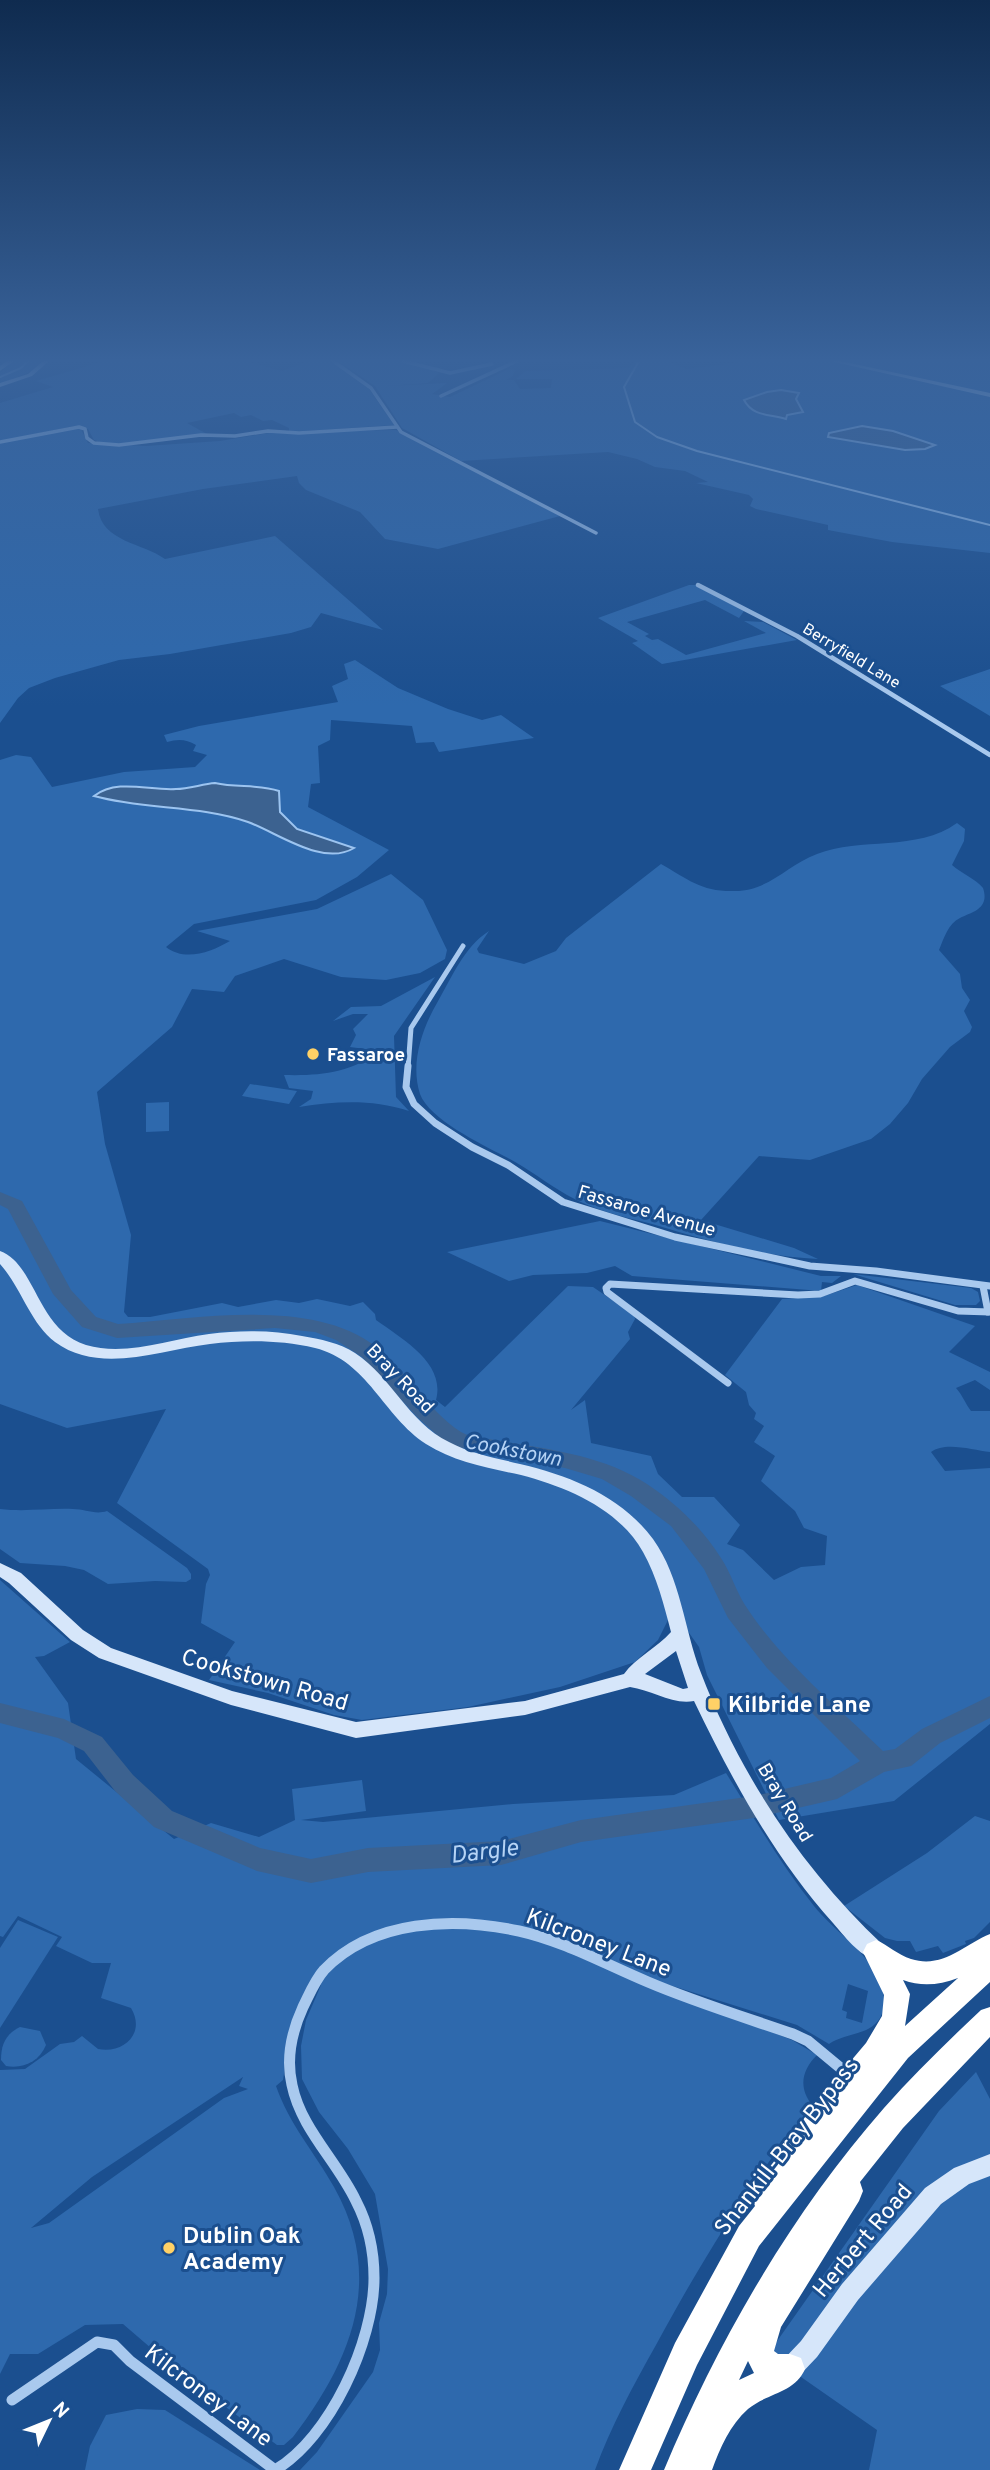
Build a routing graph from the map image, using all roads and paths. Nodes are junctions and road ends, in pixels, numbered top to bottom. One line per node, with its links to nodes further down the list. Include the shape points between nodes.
1 (485, 476): 2 (street)
2 (596, 533)
3 (698, 584): 4 (street, Berryfield Lane, via 797,636)
4 (990, 755)
5 (463, 946): 7 (street, Fassaroe Avenue, via 411,1028 406,1087 414,1104 435,1123 563,1202 675,1237 810,1266)
6 (0, 1255): 11 (street, Bray Road, via 47,1324 75,1347 130,1353 209,1339 269,1338 331,1347 353,1357 427,1438 494,1465 547,1476 585,1491 617,1512 641,1534 664,1573)
7 (986, 1286): 8 (street)
8 (989, 1312): 9 (street, via 958,1311 855,1281 820,1294 798,1295 610,1284 606,1288)
9 (728, 1383)
10 (0, 1569): 12 (street, Cookstown Road, via 77,1635 106,1653 231,1698 356,1730 524,1708)
11 (679, 1635): 12 (street, Cookstown Road); 13 (street, Bray Road)
12 (630, 1680): 13 (street, Cookstown Road, via 682,1696)
13 (699, 1693): 15 (street, Bray Road, via 788,1853 837,1916)
14 (990, 1946): 15 (highway, via 966,1963 940,1973 907,1970)
15 (877, 1952): 19 (highway, via 897,1994 895,2020)
16 (990, 1965): 21 (highway, Shankill-Bray Bypass, via 899,2049)
17 (990, 2018): 18 (highway)
18 (939, 2067): 22 (highway, via 929,2089 857,2179 764,2329 759,2348 763,2358 770,2368); 25 (highway, via 867,2147 792,2253 731,2363)
19 (853, 2079): 21 (highway, via 766,2197); 23 (street, Kilcroney Lane, via 793,2034 666,1990 523,1932 460,1924 418,1926 371,1936 322,1972 294,2029 289,2062 292,2088 314,2137 363,2211 375,2257 374,2297 362,2349 320,2429 290,2463 275,2470 114,2345 97,2342)
20 (990, 2165): 22 (street, Herbert Road, via 962,2176 933,2196)
21 (748, 2236): 24 (highway, Shankill-Bray Bypass, via 686,2354)
22 (790, 2369): 26 (highway, via 728,2407)
23 (12, 2400)
24 (635, 2470)
25 (680, 2470)
26 (696, 2470)

